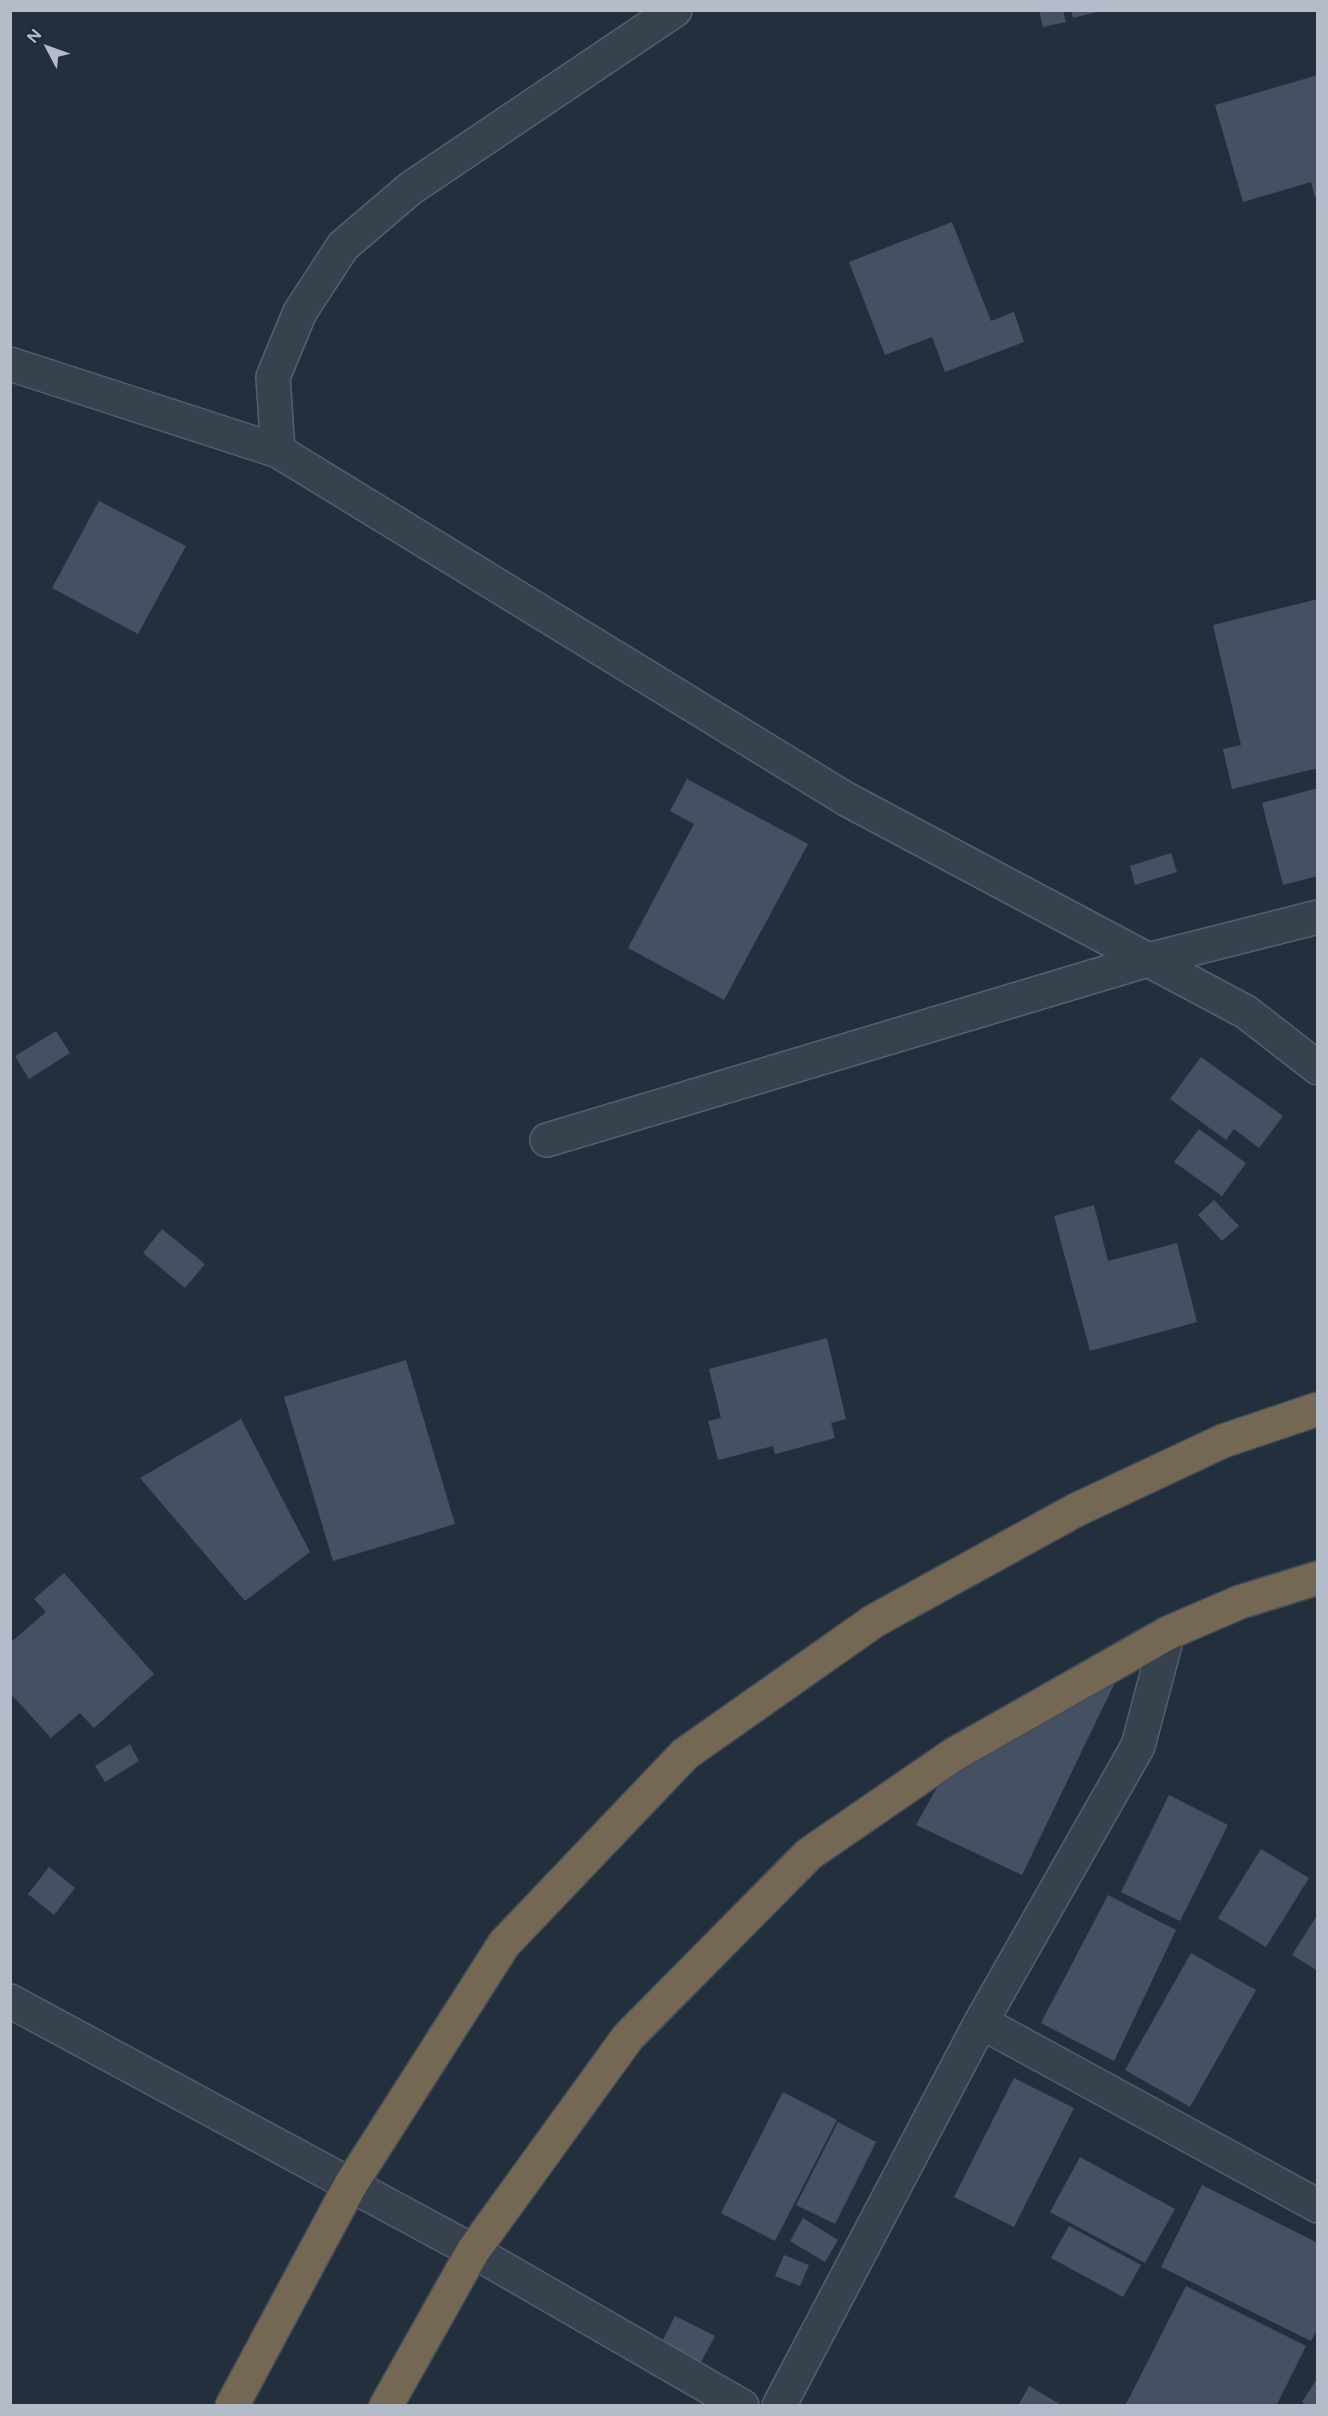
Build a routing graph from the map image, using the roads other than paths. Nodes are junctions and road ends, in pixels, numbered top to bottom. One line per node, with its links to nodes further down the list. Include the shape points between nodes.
1 (675, 10): 3 (street, via 411,188 343,246 300,312 273,377)
2 (10, 364): 3 (street)
3 (278, 451): 5 (street, via 846,799)
4 (1317, 917): 5 (street)
5 (1148, 960): 6 (street, via 1246,1012); 7 (street)
6 (1317, 1068)
7 (547, 1140)
8 (1317, 1409): 13 (highway, via 1222,1441 1076,1510 874,1621 685,1754 504,1944)
9 (1317, 1578): 10 (highway, via 1240,1602)
10 (1168, 1633): 12 (street, via 1138,1746); 15 (highway, via 953,1755 809,1854 627,2037)
11 (10, 2001): 13 (street)
12 (981, 2022): 14 (street); 19 (street)
13 (351, 2184): 15 (street); 16 (highway)
14 (1317, 2206)
15 (473, 2251): 17 (highway); 18 (street)
16 (232, 2406)
17 (386, 2406)
18 (742, 2406)
19 (779, 2406)

